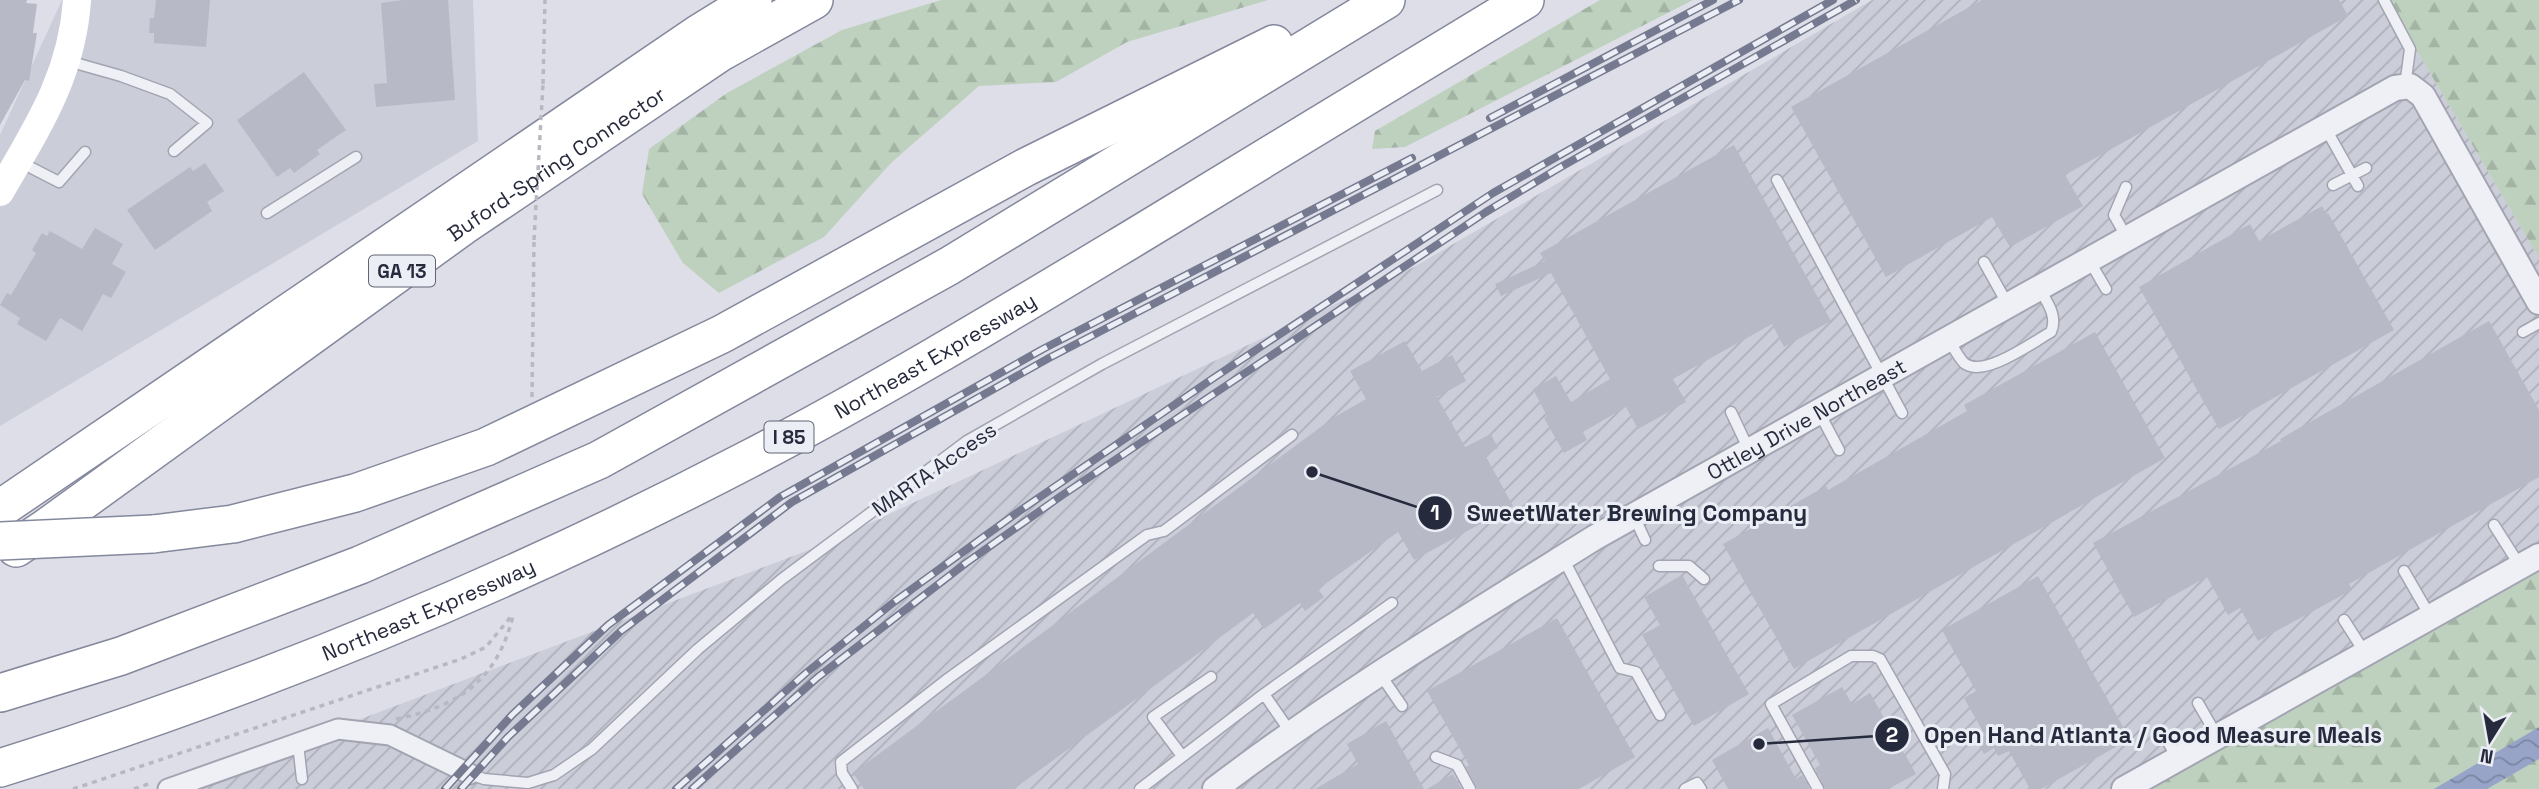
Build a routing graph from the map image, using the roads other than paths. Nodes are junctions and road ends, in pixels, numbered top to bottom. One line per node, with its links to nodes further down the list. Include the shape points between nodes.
1 (77, 0): 8 (main road)
2 (753, 0): 41 (highway, Buford-Spring Connector / GA 13)
3 (814, 0): 47 (highway, Buford-Spring Connector / GA 13, via 721,52 463,226)
4 (1363, 0): 45 (highway, bridge, via 1026,167 722,334 485,447 355,493 233,524 153,534)
5 (1386, 0): 58 (highway, via 949,266 599,460 348,570 121,656)
6 (1525, 0): 68 (highway, Northeast Expressway / I 85, via 892,381 687,490 392,625 148,719)
7 (2384, 0): 9 (lane, via 2410,49)
8 (66, 60): 11 (lane, via 170,94 208,123); 14 (main road, via 44,116)
9 (2405, 86): 10 (street, Ottley Drive Northeast); 29 (street, via 2423,96)
10 (2316, 133): 16 (lane); 24 (street, Ottley Drive Northeast)
11 (174, 151)
12 (85, 152): 14 (lane, via 59,182)
13 (356, 157): 23 (lane)
14 (18, 161): 22 (main road)
15 (2366, 168): 16 (lane)
16 (2353, 176): 18 (lane); 19 (lane)
17 (1777, 180): 34 (lane)
18 (2333, 185)
19 (2358, 186)
20 (2126, 187): 24 (lane, via 2114,215)
21 (1437, 190): 69 (lane, MARTA Access, via 967,441 782,579 698,649 592,749 554,775 528,783)
22 (0, 191)
23 (267, 213)
24 (2127, 239): 25 (street, Ottley Drive Northeast)
25 (2089, 260): 27 (street, Ottley Drive Northeast); 28 (lane)
26 (1984, 262): 30 (lane)
27 (2039, 288): 30 (street, Ottley Drive Northeast); 33 (lane, via 2053,311 2050,332 1994,364 1978,368 1965,364)
28 (2106, 289)
29 (2539, 302)
30 (2008, 305): 33 (street, Ottley Drive Northeast)
31 (2539, 323): 32 (lane)
32 (2523, 332)
33 (1948, 339): 34 (street, Ottley Drive Northeast)
34 (1880, 377): 36 (street, Ottley Drive Northeast); 37 (lane)
35 (1731, 412): 39 (lane)
36 (1818, 412): 39 (street, Ottley Drive Northeast); 40 (lane)
37 (1902, 413)
38 (1292, 435): 72 (lane, via 1164,531 1147,535 960,670 841,762)
39 (1750, 450): 42 (street, Ottley Drive Northeast)
40 (1839, 450)
41 (0, 509)
42 (1633, 516): 44 (lane); 46 (street, Ottley Drive Northeast, via 1584,540)
43 (2494, 525): 48 (lane)
44 (1646, 540)
45 (0, 541)
46 (1562, 557): 56 (street, Ottley Drive Northeast); 62 (lane, via 1620,668 1636,672)
47 (0, 560)
48 (2529, 561): 53 (street)
49 (1659, 566): 51 (lane, via 1689,566)
50 (2404, 571): 53 (lane)
51 (1704, 579)
52 (1392, 603): 59 (lane)
53 (2430, 617): 55 (street)
54 (2344, 620): 55 (lane)
55 (2365, 653): 64 (street)
56 (1380, 674): 61 (lane); 63 (street, Ottley Drive Northeast)
57 (1211, 677): 66 (lane, via 1153,717)
58 (0, 692)
59 (1264, 694): 63 (lane); 66 (lane)
60 (2198, 703): 64 (lane)
61 (1402, 706)
62 (1660, 715)
63 (1291, 733): 74 (street, Ottley Drive Northeast)
64 (2217, 737): 80 (street, via 2172,750)
65 (298, 744): 69 (street, via 338,729 390,735); 70 (lane); 71 (street)
66 (1182, 756): 73 (lane)
67 (1436, 757): 75 (lane, via 1457,765)
68 (0, 768)
69 (470, 774)
70 (302, 779)
71 (169, 789)
72 (852, 789)
73 (1140, 789)
74 (1215, 789)
75 (1470, 789)
76 (1685, 789): 77 (lane, via 1697,783)
77 (1700, 789)
78 (1818, 789): 79 (lane, via 1771,704 1851,656 1873,656 1880,659 1945,774)
79 (1943, 789)
80 (2124, 789)

